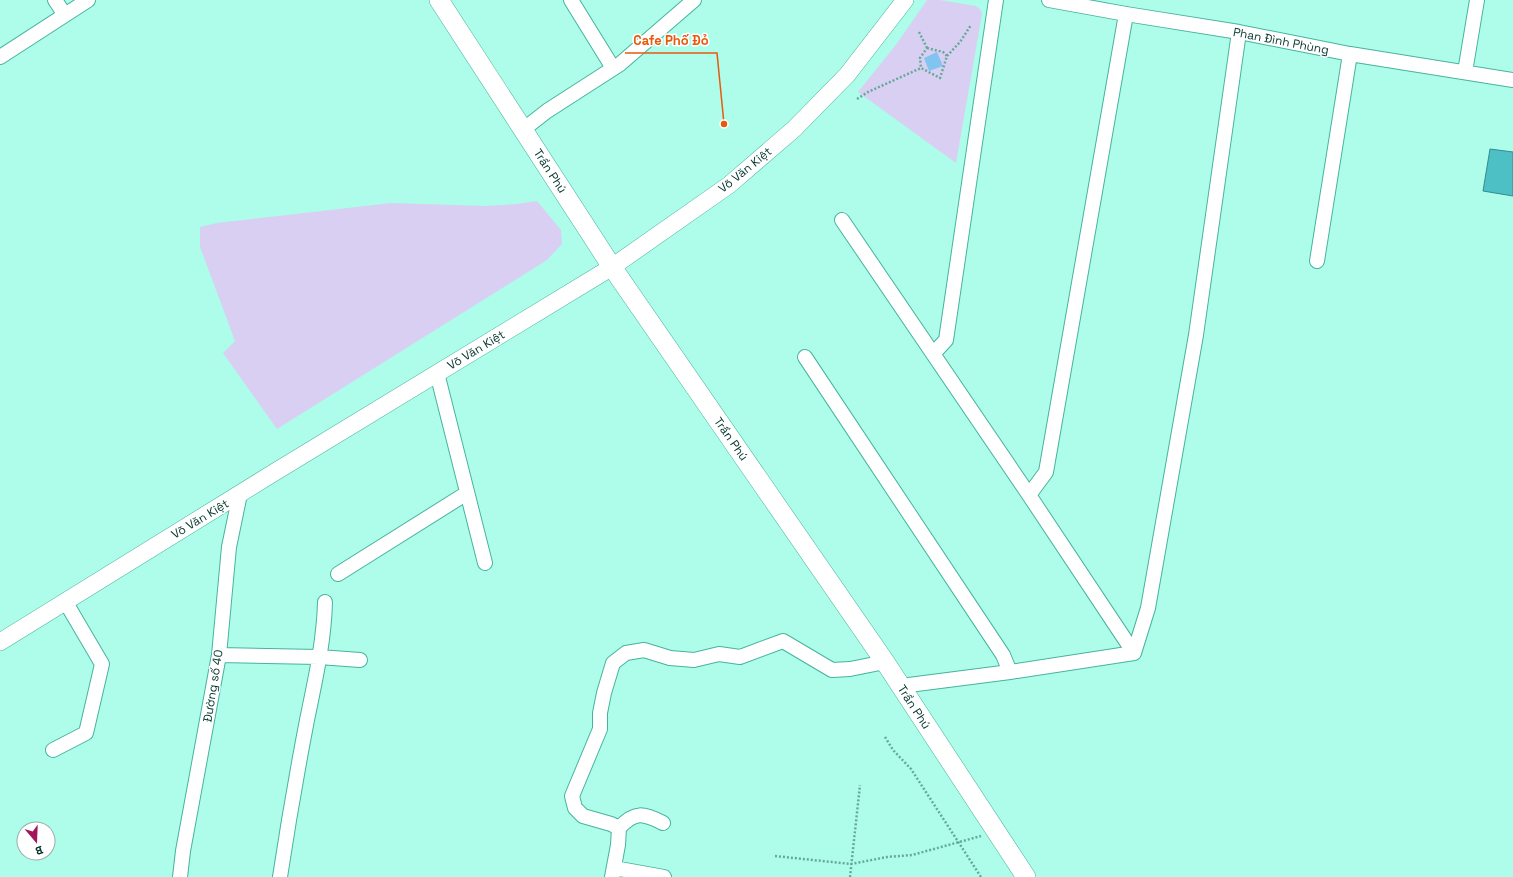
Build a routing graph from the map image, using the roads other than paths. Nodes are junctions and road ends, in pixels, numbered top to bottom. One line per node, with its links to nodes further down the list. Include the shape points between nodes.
1 (55, 0): 11 (street)
2 (88, 0): 11 (street)
3 (439, 0): 18 (main road, Trần Phú)
4 (571, 0): 15 (street)
5 (694, 0): 15 (street)
6 (905, 0): 21 (street, Võ Văn Kiệt, via 847,75 794,129 729,185)
7 (996, 0): 22 (street, via 946,340)
8 (1049, 0): 10 (street, Phan Đình Phùng)
9 (1477, 0): 16 (street)
10 (1126, 14): 12 (street, Phan Đình Phùng); 27 (street, via 1046,472)
11 (65, 15): 14 (street)
12 (1239, 32): 13 (street, Phan Đình Phùng); 33 (street, via 1194,343 1148,608)
13 (1350, 54): 16 (street, Phan Đình Phùng); 20 (street)
14 (0, 57)
15 (613, 68): 18 (street)
16 (1465, 72): 17 (street, Phan Đình Phùng)
17 (1513, 80)
18 (524, 129): 21 (main road, Trần Phú)
19 (842, 220): 22 (street)
20 (1316, 261)
21 (612, 267): 24 (street, Võ Văn Kiệt); 37 (main road, Trần Phú)
22 (933, 354): 27 (street)
23 (805, 357): 38 (street, via 1003,655)
24 (437, 373): 25 (street); 26 (street, Võ Văn Kiệt)
25 (467, 493): 28 (street); 29 (street)
26 (240, 494): 30 (street, Võ Văn Kiệt); 34 (street, Đường số 40, via 229,547)
27 (1029, 495): 33 (street)
28 (485, 562)
29 (338, 574)
30 (65, 601): 32 (street, Võ Văn Kiệt); 40 (street, via 102,664 86,733)
31 (325, 602): 35 (street)
32 (0, 642)
33 (1134, 653): 38 (street)
34 (219, 655): 35 (street); 44 (street, Đường số 40)
35 (319, 657): 36 (street); 45 (street)
36 (360, 660)
37 (885, 662): 39 (main road, Trần Phú); 42 (street, via 832,670 783,640 740,657 719,654 694,660 670,658 644,650 626,653 613,663 600,713 600,729 572,796 575,808 584,816)
38 (1010, 672): 39 (street)
39 (901, 686): 47 (main road, Trần Phú)
40 (53, 750)
41 (663, 822): 42 (street, via 639,815 633,816)
42 (619, 828): 43 (street)
43 (613, 872): 46 (street)
44 (180, 877)
45 (280, 877)
46 (664, 877)
47 (1026, 877)

